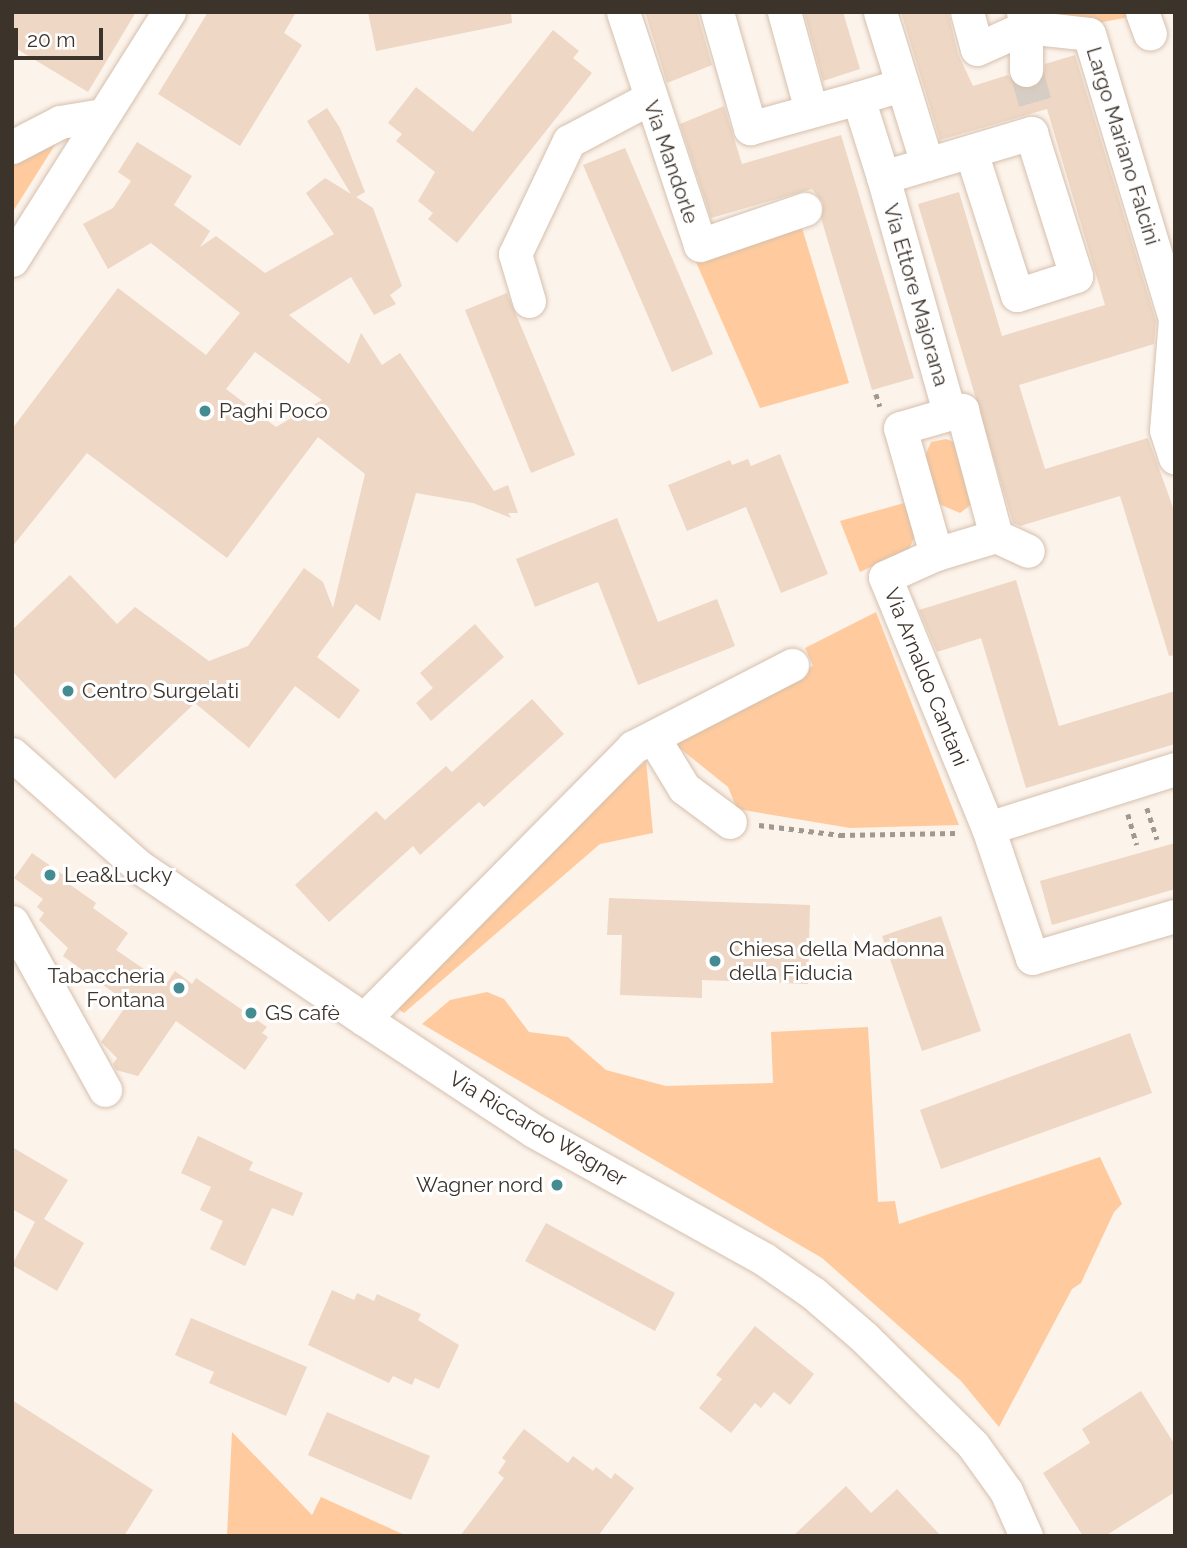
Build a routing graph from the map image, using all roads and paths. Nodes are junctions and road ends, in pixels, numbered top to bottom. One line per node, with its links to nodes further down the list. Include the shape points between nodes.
1 (169, 12): 13 (street)
2 (623, 12): 11 (street, Via Mandorle)
3 (717, 12): 12 (street, via 750,128)
4 (784, 12): 12 (street)
5 (880, 12): 9 (street)
6 (967, 12): 7 (street, via 977,49)
7 (1025, 20): 8 (street); 24 (street, Largo Mariano Falcini, via 1089,34 1175,319 1166,430)
8 (1026, 70)
9 (901, 85): 10 (street); 16 (street)
10 (858, 97): 12 (street); 17 (street, Via Ettore Majorana)
11 (648, 99): 18 (street, Via Mandorle, via 699,245); 20 (street, via 569,141 515,254)
12 (811, 110)
13 (102, 115): 14 (street, via 60,122); 19 (street)
14 (12, 147)
15 (971, 152): 15 (street, via 1017,295 1076,276 1035,123); 16 (street)
16 (927, 164): 17 (street)
17 (883, 177): 23 (street, Via Ettore Majorana)
18 (805, 209)
19 (12, 260)
20 (529, 301)
21 (876, 394): 22 (path)
22 (881, 409)
23 (949, 412): 25 (street, via 962,410); 27 (street, via 900,428)
24 (1175, 458)
25 (996, 536): 26 (street); 27 (street)
26 (1028, 551)
27 (936, 554): 35 (street, Via Arnaldo Cantani, via 885,578)
28 (792, 665): 29 (street)
29 (653, 737): 34 (street, via 684,788); 41 (street, via 633,747)
30 (12, 754): 41 (street, Via Riccardo Wagner, via 138,866)
31 (1175, 769): 35 (street)
32 (1148, 809): 37 (path)
33 (1128, 814): 38 (path)
34 (730, 822): 36 (path, via 840,835)
35 (988, 828): 39 (street, via 1032,958)
36 (949, 833)
37 (1157, 839)
38 (1137, 845)
39 (1175, 916)
40 (12, 922): 42 (street)
41 (364, 1019): 43 (street, Via Riccardo Wagner, via 534,1130 764,1259 813,1293 864,1336 973,1445 1006,1491)
42 (105, 1090)
43 (1026, 1536)

